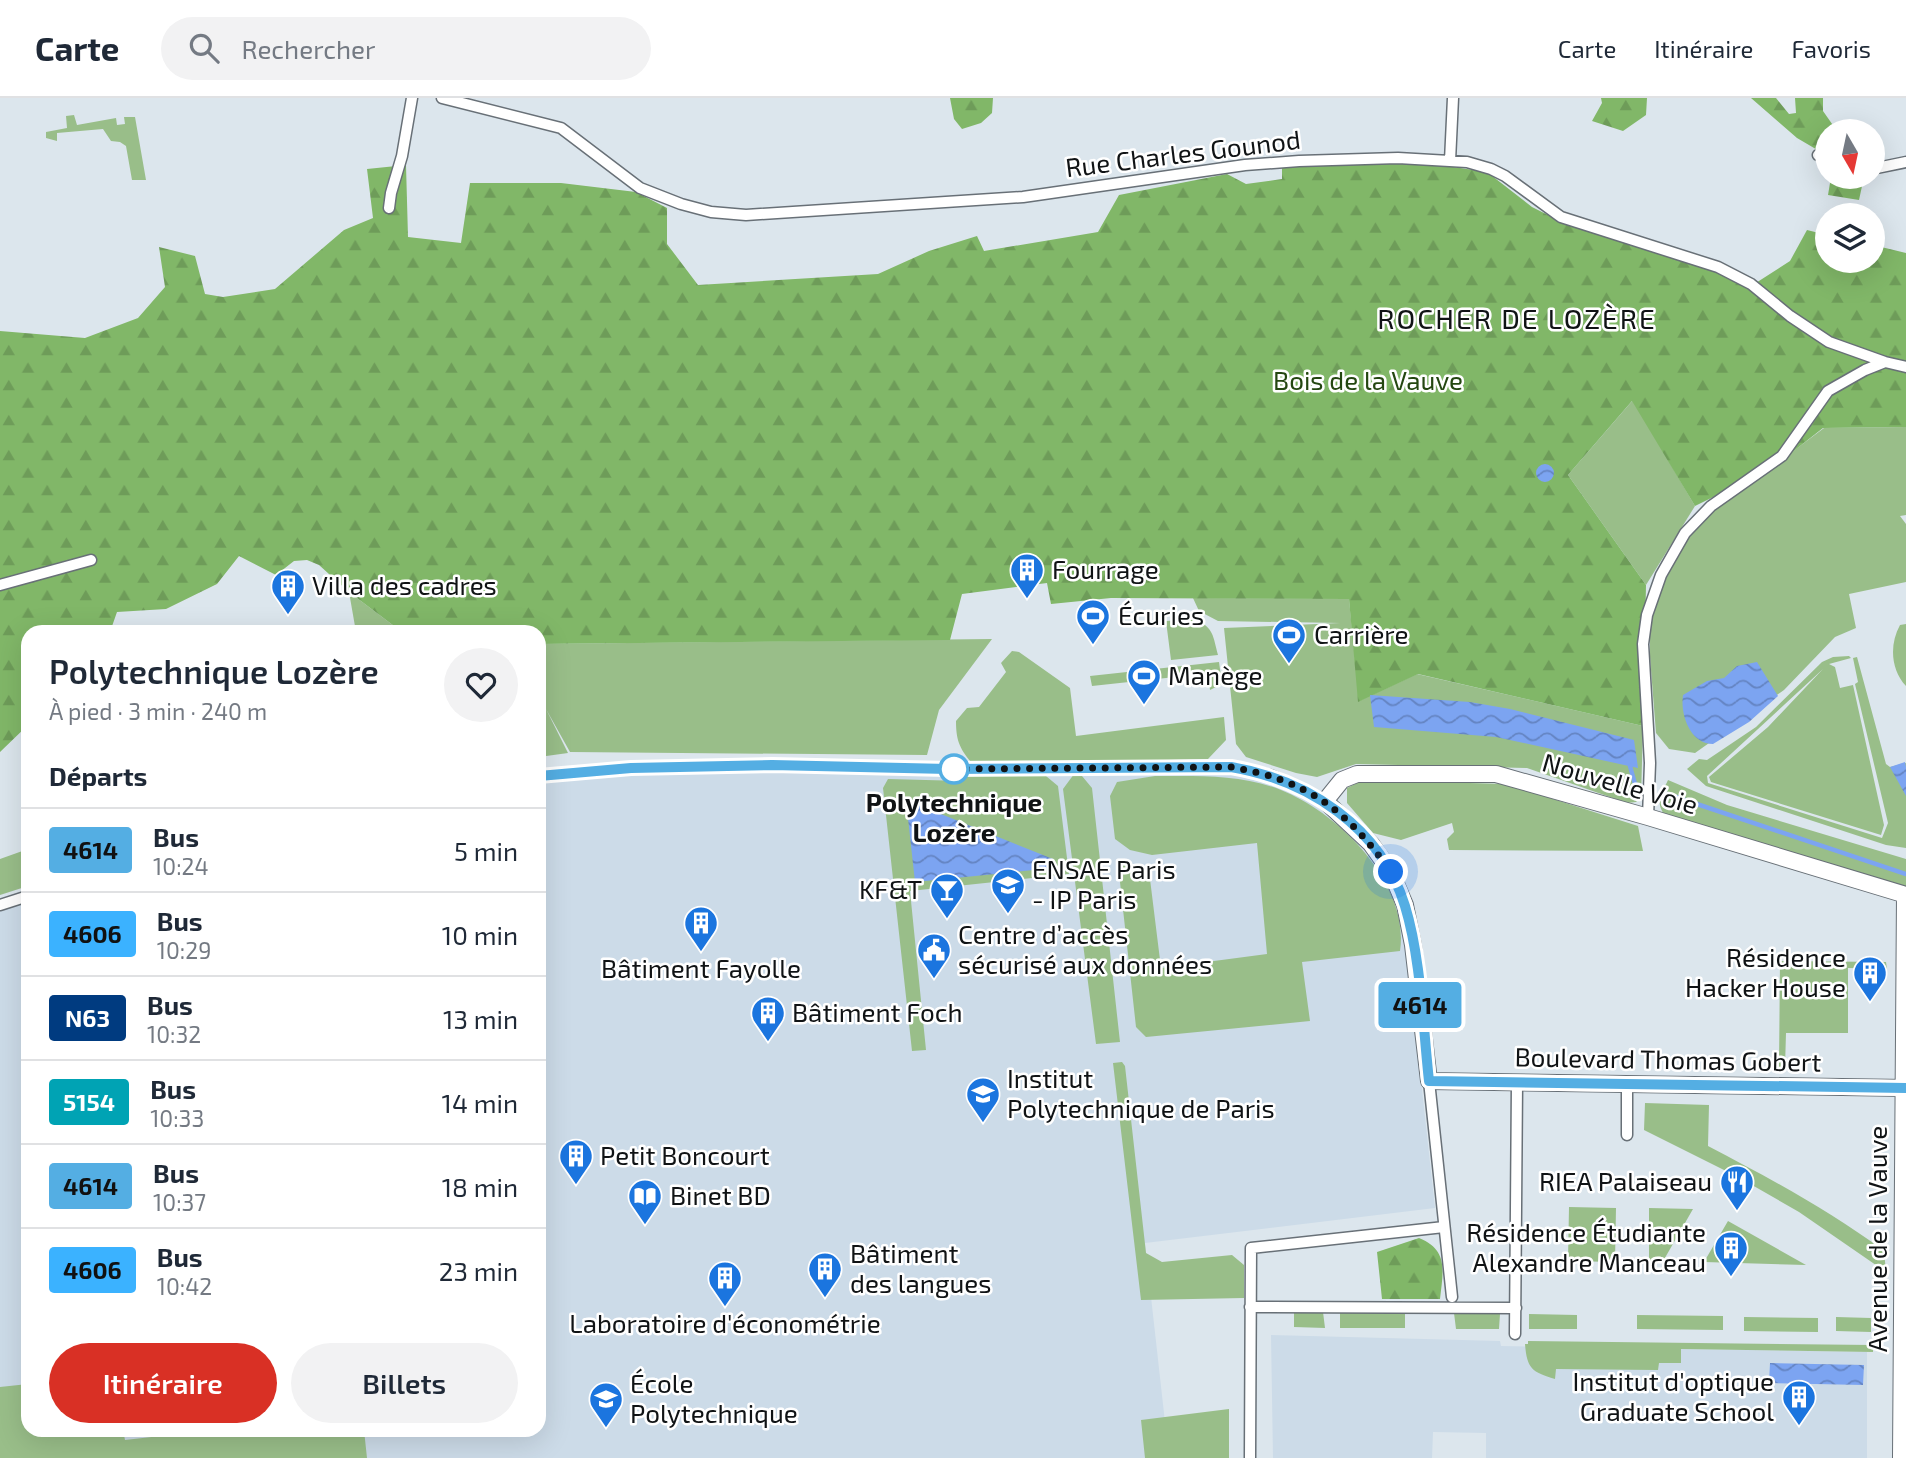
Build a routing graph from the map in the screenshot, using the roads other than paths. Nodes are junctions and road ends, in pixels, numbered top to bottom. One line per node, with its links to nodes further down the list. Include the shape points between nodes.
1 (412, 98): 7 (street)
2 (442, 98): 4 (street, Rue Charles Gounod, via 561,128 640,188 711,212 746,215 1023,197 1272,163)
3 (1453, 98): 4 (street)
4 (1450, 160): 8 (street, Rue Charles Gounod, via 1491,169 1561,217 1718,267 1751,284 1829,342)
5 (1906, 162): 6 (street)
6 (1885, 166)
7 (389, 208)
8 (1885, 362): 9 (street, Rue Charles Gounod); 14 (street, via 1828,391 1782,456 1711,506 1685,533 1661,575 1643,644 1650,763)
9 (1906, 367)
10 (91, 560): 11 (street)
11 (0, 585)
12 (546, 775): 13 (street, via 772,765 1231,767 1270,775)
13 (1325, 801): 14 (street, Nouvelle Voie, via 1342,780 1357,774 1496,774); 18 (street, via 1371,844 1391,872 1405,905)
14 (1648, 817): 15 (street, Nouvelle Voie)
15 (1905, 895): 21 (street, Avenue de la Vauve)
16 (21, 898): 17 (street)
17 (0, 905)
18 (1429, 1081): 19 (street, Boulevard Thomas Gobert); 23 (street)
19 (1517, 1083): 20 (street, Boulevard Thomas Gobert); 26 (street)
20 (1627, 1084): 21 (street, Boulevard Thomas Gobert); 22 (street)
21 (1905, 1088): 29 (street, Avenue de la Vauve)
22 (1627, 1135)
23 (1444, 1227): 24 (street); 25 (street, via 1251,1248)
24 (1452, 1297)
25 (1251, 1307): 26 (street); 28 (street)
26 (1516, 1308): 27 (street)
27 (1515, 1334)
28 (1250, 1458)
29 (1901, 1458)

